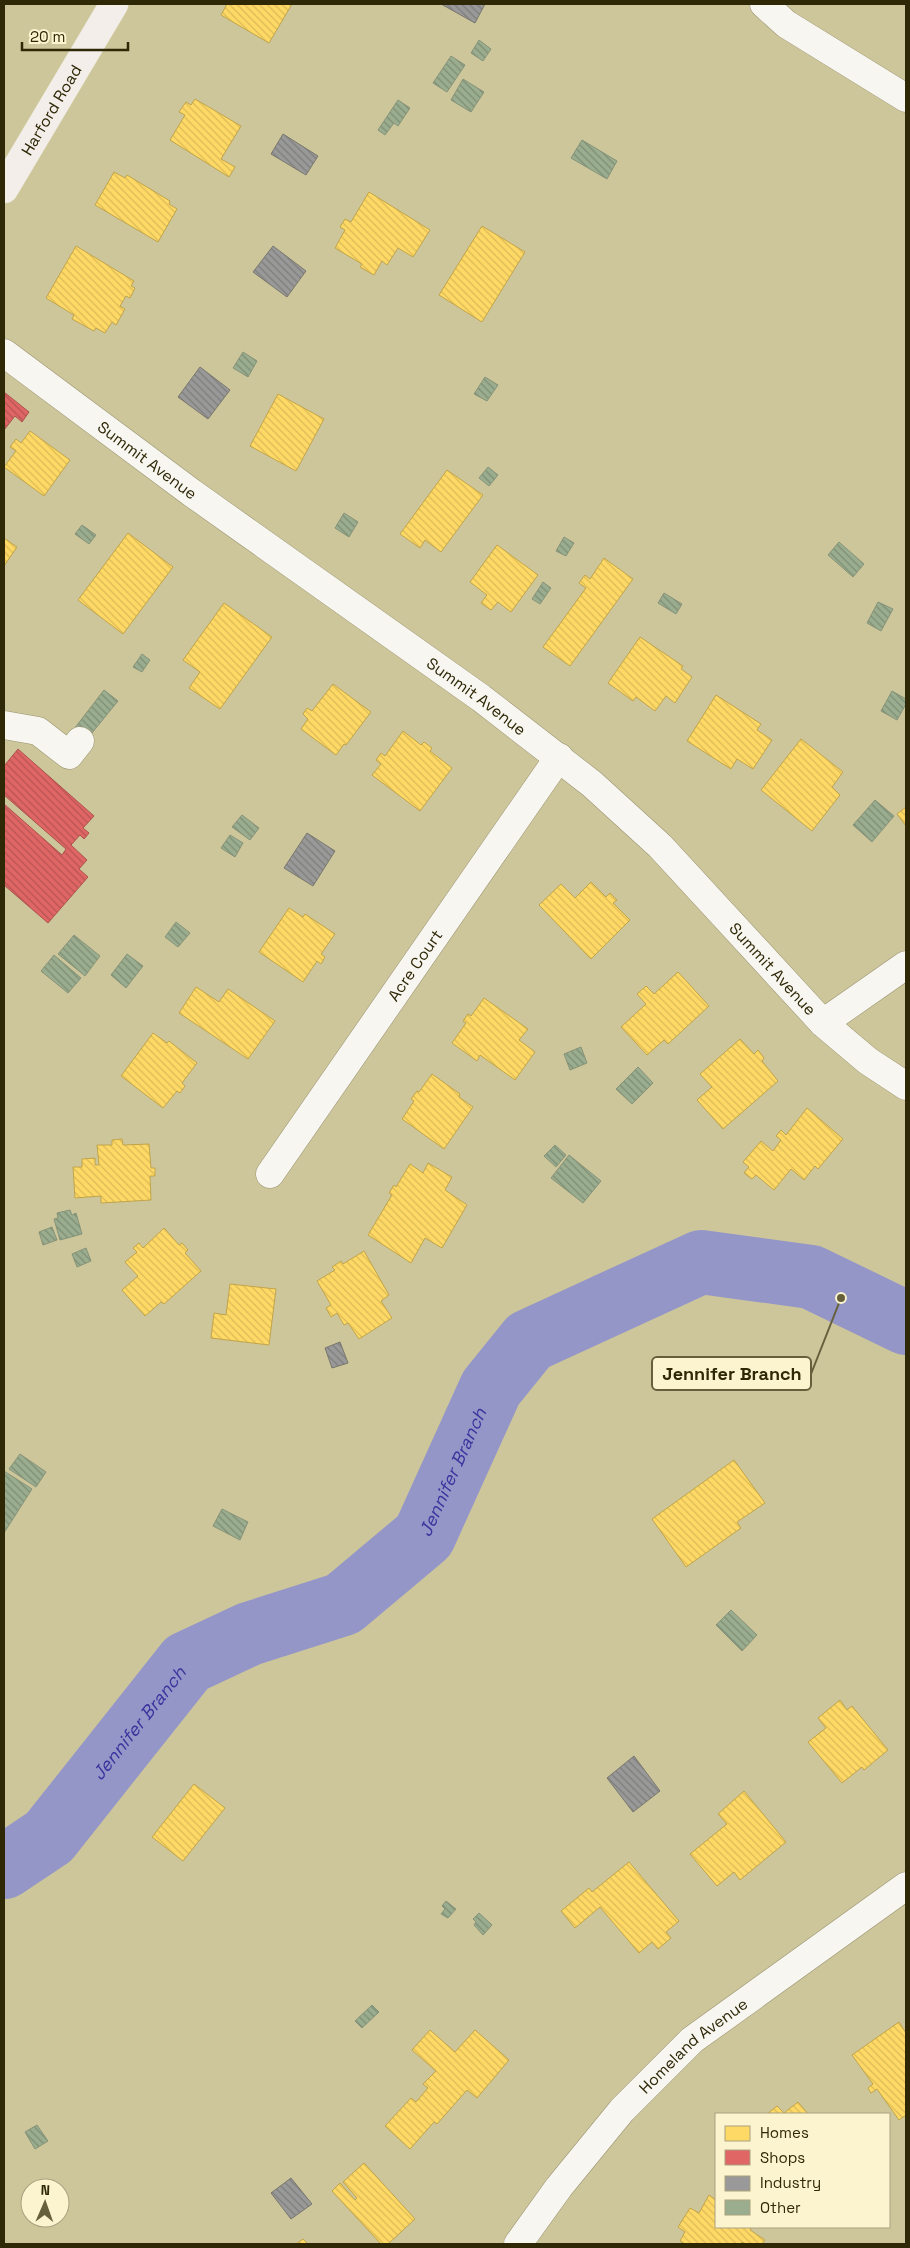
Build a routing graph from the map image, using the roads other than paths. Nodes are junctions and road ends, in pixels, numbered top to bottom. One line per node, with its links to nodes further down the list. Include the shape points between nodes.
1 (114, 4): 4 (main road, Harford Road)
2 (764, 4): 3 (street, via 786,24)
3 (906, 98)
4 (4, 189)
5 (4, 353): 8 (street, Summit Avenue)
6 (4, 725): 7 (street, via 38,731 68,755)
7 (80, 742)
8 (559, 757): 10 (street, Summit Avenue, via 660,846); 12 (street, Acre Court)
9 (906, 965): 10 (street)
10 (823, 1023): 11 (street, Summit Avenue, via 868,1061)
11 (906, 1086)
12 (270, 1174)
13 (906, 1886): 14 (street, Homeland Avenue, via 692,2040 622,2110)
14 (518, 2244)

